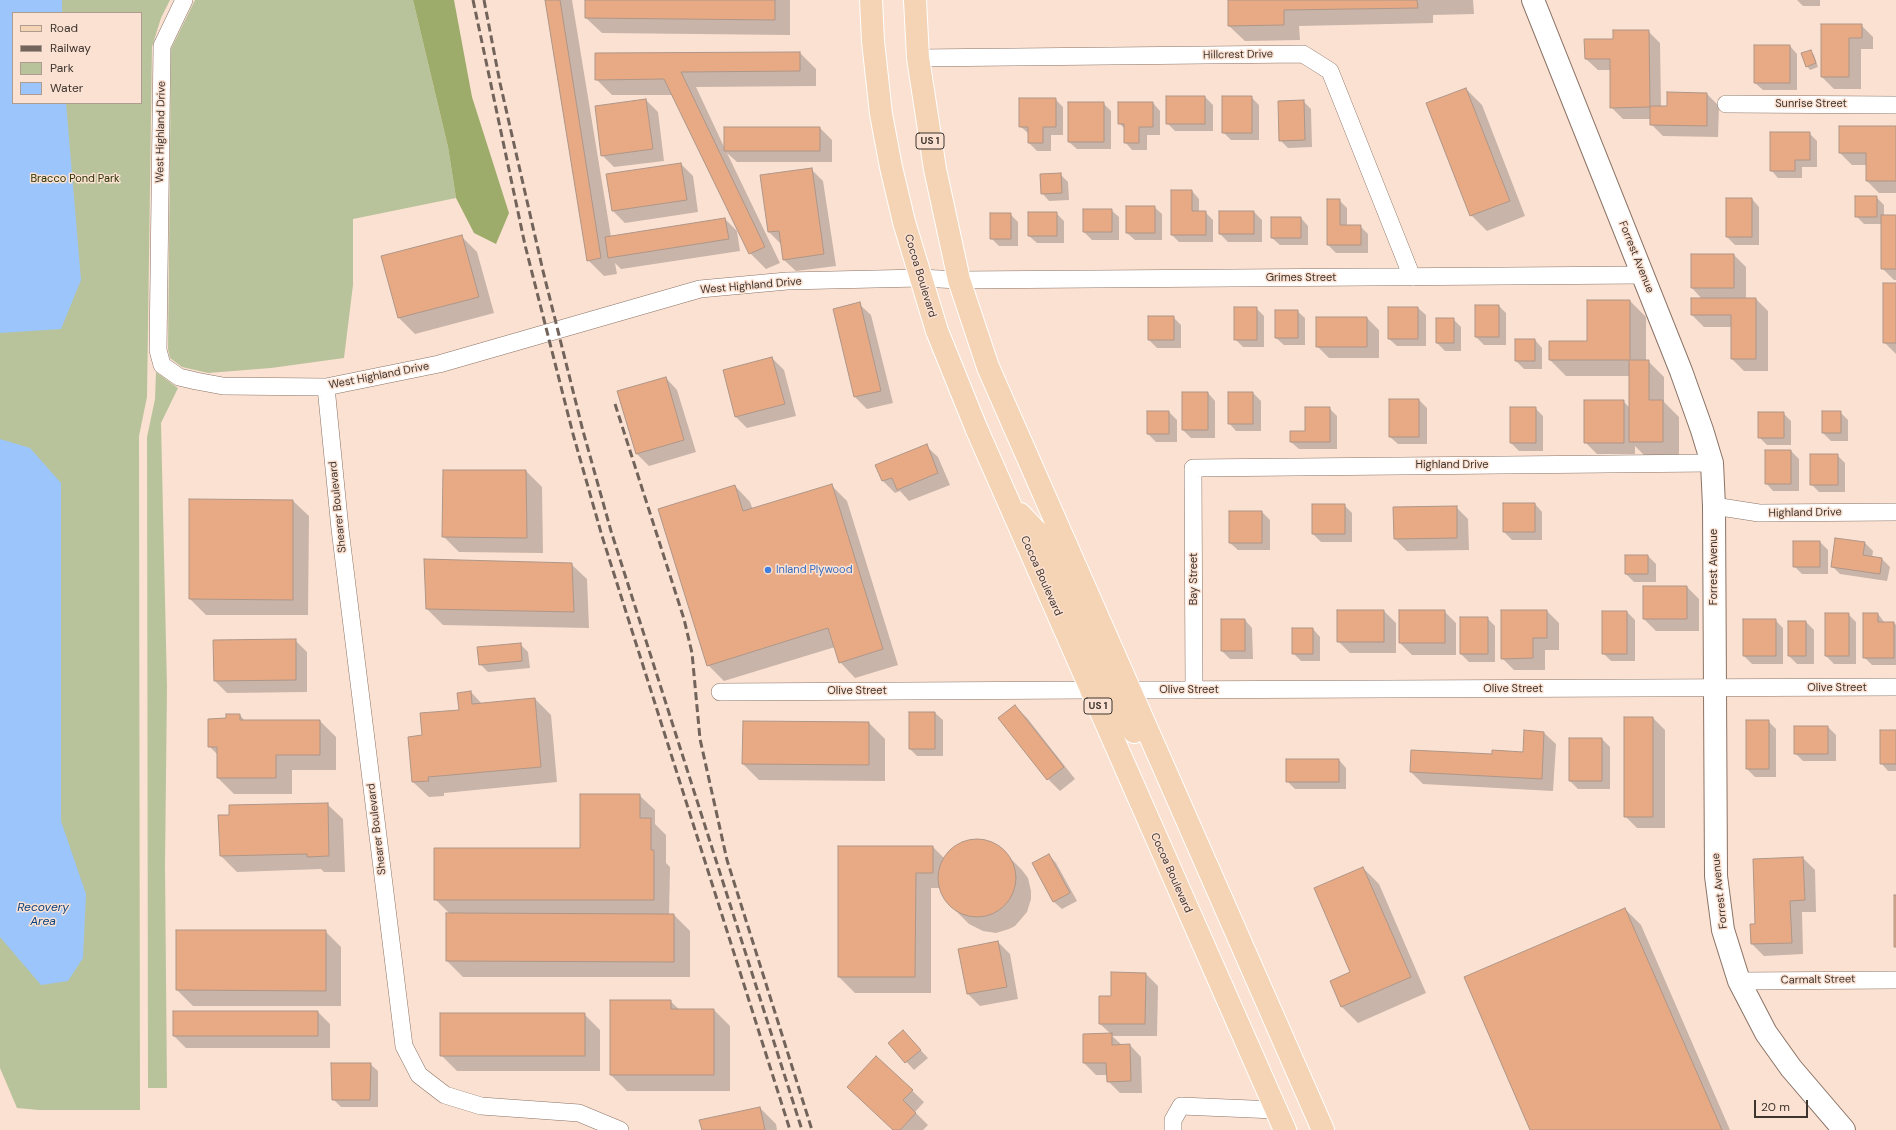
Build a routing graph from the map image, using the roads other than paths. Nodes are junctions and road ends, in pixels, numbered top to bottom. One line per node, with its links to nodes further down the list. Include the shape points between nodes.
1 (184, 0): 12 (street, West Highland Drive, via 162,46 158,350 162,365 179,377 223,386)
2 (871, 0): 10 (main road, Cocoa Boulevard / US 1, via 881,114 904,222)
3 (915, 0): 5 (main road, US 1)
4 (1533, 0): 8 (street, Forrest Avenue)
5 (918, 58): 9 (street, Hillcrest Drive, via 1303,54 1330,71); 11 (main road, US 1, via 935,169)
6 (1726, 104): 7 (street, Sunrise Street)
7 (1896, 105)
8 (1643, 275): 9 (street, Grimes Street); 13 (street, Forrest Avenue, via 1681,371)
9 (1412, 277): 11 (street, Grimes Street)
10 (920, 278): 11 (street, West Highland Drive); 12 (street, West Highland Drive, via 787,281 700,289 439,364); 15 (main road, Cocoa Boulevard / US 1, via 937,331)
11 (960, 280): 21 (main road, US 1, via 988,367 1006,411)
12 (326, 387): 28 (street, Shearer Boulevard, via 341,536 404,1046 419,1075 445,1095 481,1106 579,1112)
13 (1712, 463): 14 (street, Highland Drive); 16 (street, Forrest Avenue)
14 (1193, 468): 22 (street, Bay Street)
15 (1008, 501): 20 (main road, Cocoa Boulevard / US 1); 21 (main road, via 1040,535 1100,665 1116,684)
16 (1714, 506): 17 (street, Highland Drive, via 1759,513); 19 (street, Forrest Avenue)
17 (1896, 512)
18 (1896, 687): 19 (street, Olive Street)
19 (1715, 688): 22 (street, Olive Street); 26 (street, Forrest Avenue, via 1716,876 1723,930)
20 (1091, 690): 23 (street, Olive Street); 24 (main road, via 1109,696 1124,710 1195,868); 27 (main road, Cocoa Boulevard / US 1)
21 (1130, 690): 22 (street, Olive Street); 24 (main road, US 1)
22 (1194, 690)
23 (720, 692)
24 (1230, 920): 31 (main road, US 1)
25 (1896, 980): 26 (street, Carmalt Street)
26 (1739, 981): 32 (street, Forrest Avenue, via 1766,1033 1791,1068)
27 (1276, 1110): 29 (street, via 1181,1106 1173,1120); 30 (main road, Cocoa Boulevard / US 1)
28 (620, 1130)
29 (1173, 1130)
30 (1285, 1130)
31 (1323, 1130)
32 (1844, 1130)

